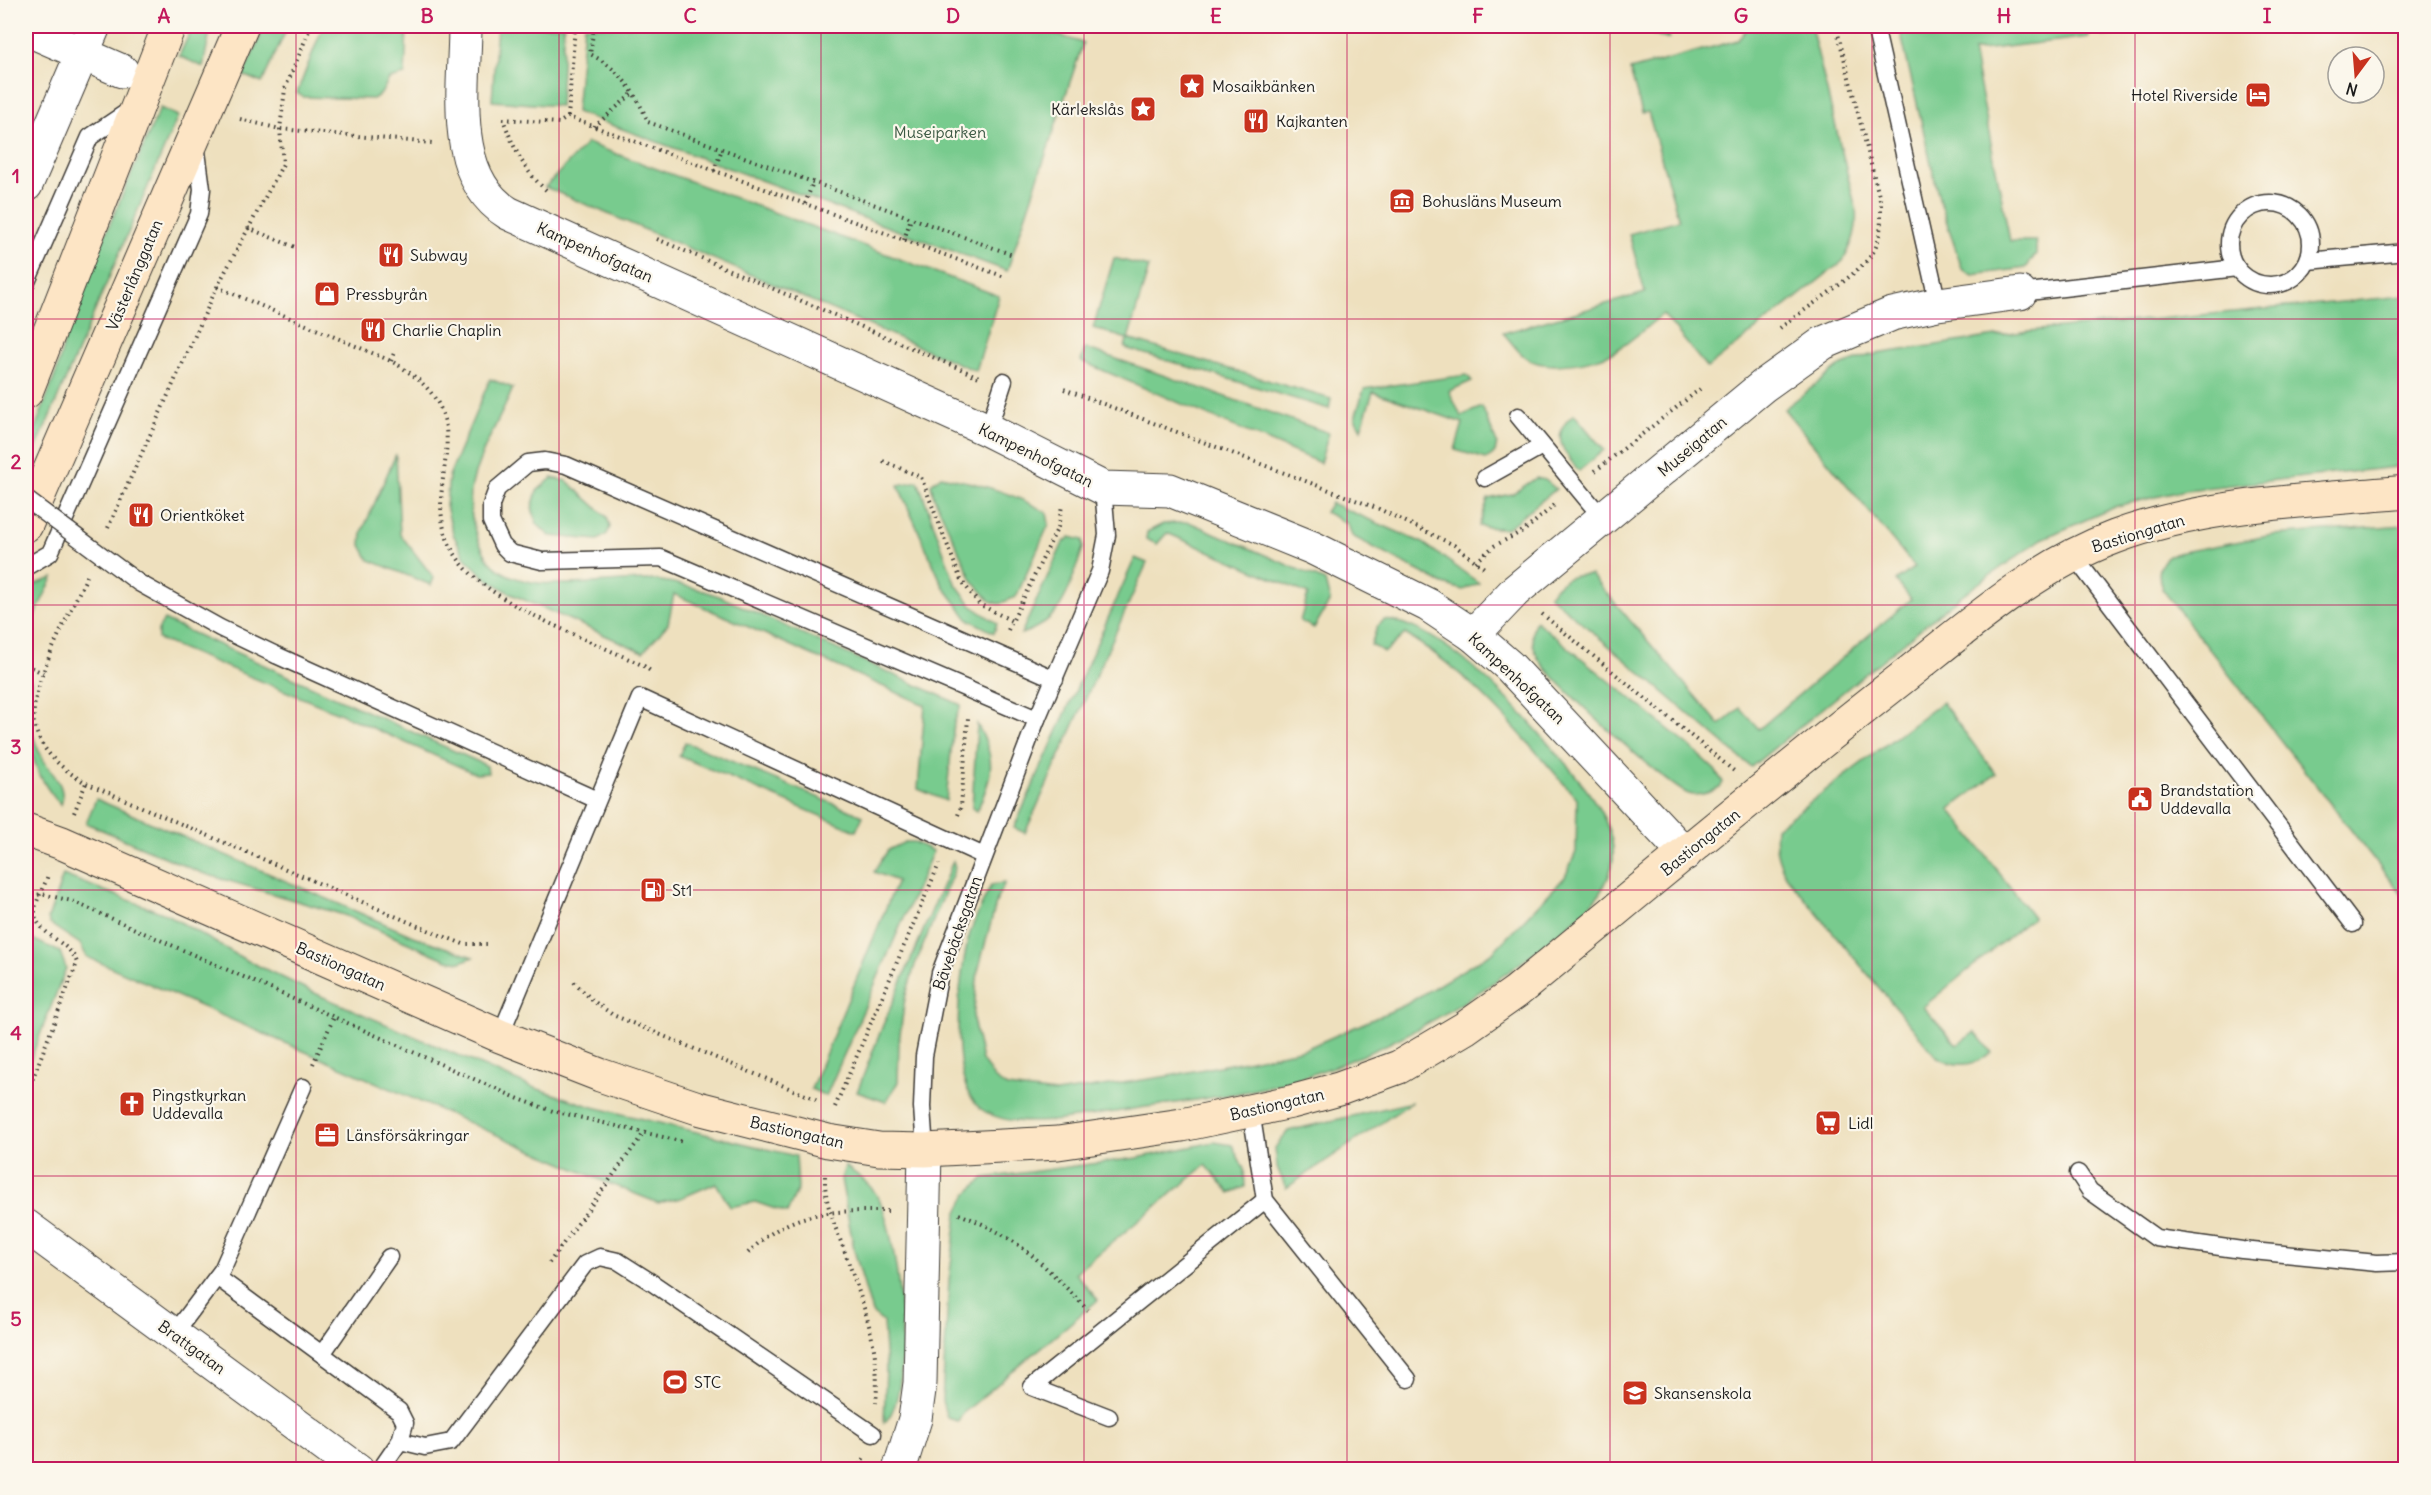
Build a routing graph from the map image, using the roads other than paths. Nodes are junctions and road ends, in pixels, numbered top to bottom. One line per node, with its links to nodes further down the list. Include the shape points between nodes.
1 (169, 26): 8 (main road)
2 (242, 26): 9 (main road, Västerlånggatan)
3 (465, 26): 20 (street, Kampenhofgatan, via 467,150 482,191 493,204)
4 (1875, 26): 16 (lane)
5 (26, 29): 6 (street)
6 (88, 39): 7 (street); 10 (street)
7 (122, 70)
8 (136, 106): 14 (lane, via 90,137); 18 (main road)
9 (195, 135): 27 (main road, Västerlånggatan); 29 (lane, via 202,189 198,214 50,553)
10 (26, 185)
11 (2406, 252): 12 (lane)
12 (2308, 261): 13 (lane, via 2294,277 2275,285 2247,278); 13 (lane, via 2311,234 2305,220 2282,203 2267,202 2241,214 2232,226 2230,255)
13 (2237, 268): 15 (lane)
14 (26, 284)
15 (2020, 293): 16 (street, Museigatan)
16 (1938, 304): 26 (street, Museigatan, via 1892,314 1823,343 1763,386)
17 (1004, 383): 20 (lane)
18 (26, 392)
19 (1518, 417): 21 (lane)
20 (988, 430): 23 (street, Kampenhofgatan)
21 (1542, 446): 22 (lane); 26 (lane)
22 (1485, 478)
23 (1103, 488): 30 (street, Kampenhofgatan, via 1170,490 1195,499 1366,572); 31 (lane, Bävebäcksgatan, via 1107,535 1100,571)
24 (2406, 492): 28 (main road, Bastiongatan, via 2205,514 2115,537)
25 (26, 499): 33 (lane, bridge, via 139,583 220,628)
26 (1604, 520): 30 (street, Museigatan, via 1515,591)
27 (26, 525)
28 (2073, 555): 35 (main road, Bastiongatan, via 1955,637); 37 (lane)
29 (26, 567)
30 (1473, 635): 35 (street, Kampenhofgatan, via 1555,713)
31 (1055, 679): 32 (lane, Bävebäcksgatan); 32 (lane, via 566,465 528,463 497,489 491,521 510,553 542,561 661,558)
32 (1037, 719): 36 (lane, Bävebäcksgatan)
33 (597, 800): 36 (lane, via 640,698); 38 (lane)
34 (26, 830): 38 (main road, Bastiongatan)
35 (1685, 854): 40 (main road, Bastiongatan, via 1516,992 1465,1028 1399,1067 1339,1089)
36 (984, 856): 41 (lane, Bävebäcksgatan, via 940,973 930,1017 922,1107)
37 (2353, 924)
38 (500, 1036): 41 (main road, Bastiongatan, via 698,1108 828,1141 879,1149)
39 (303, 1087): 47 (lane)
40 (1251, 1111): 41 (main road, Bastiongatan, via 1058,1143); 43 (lane)
41 (925, 1150): 56 (street, Bävebäcksgatan, via 920,1383 915,1419)
42 (2078, 1173): 46 (lane, via 2090,1191 2156,1238 2377,1263)
43 (1265, 1200): 50 (lane); 51 (lane, via 1032,1387)
44 (26, 1226): 48 (street, Brattgatan)
45 (389, 1257): 49 (lane)
46 (2406, 1262)
47 (217, 1277): 48 (lane); 49 (lane)
48 (174, 1334): 54 (street, Brattgatan)
49 (322, 1354): 53 (lane, via 399,1412 405,1423)
50 (1408, 1379)
51 (1109, 1417)
52 (873, 1434): 53 (lane, via 802,1378 653,1280 618,1261 600,1257 585,1264 451,1442 425,1447)
53 (400, 1441): 55 (lane)
54 (358, 1470)
55 (380, 1470)
56 (899, 1470)

